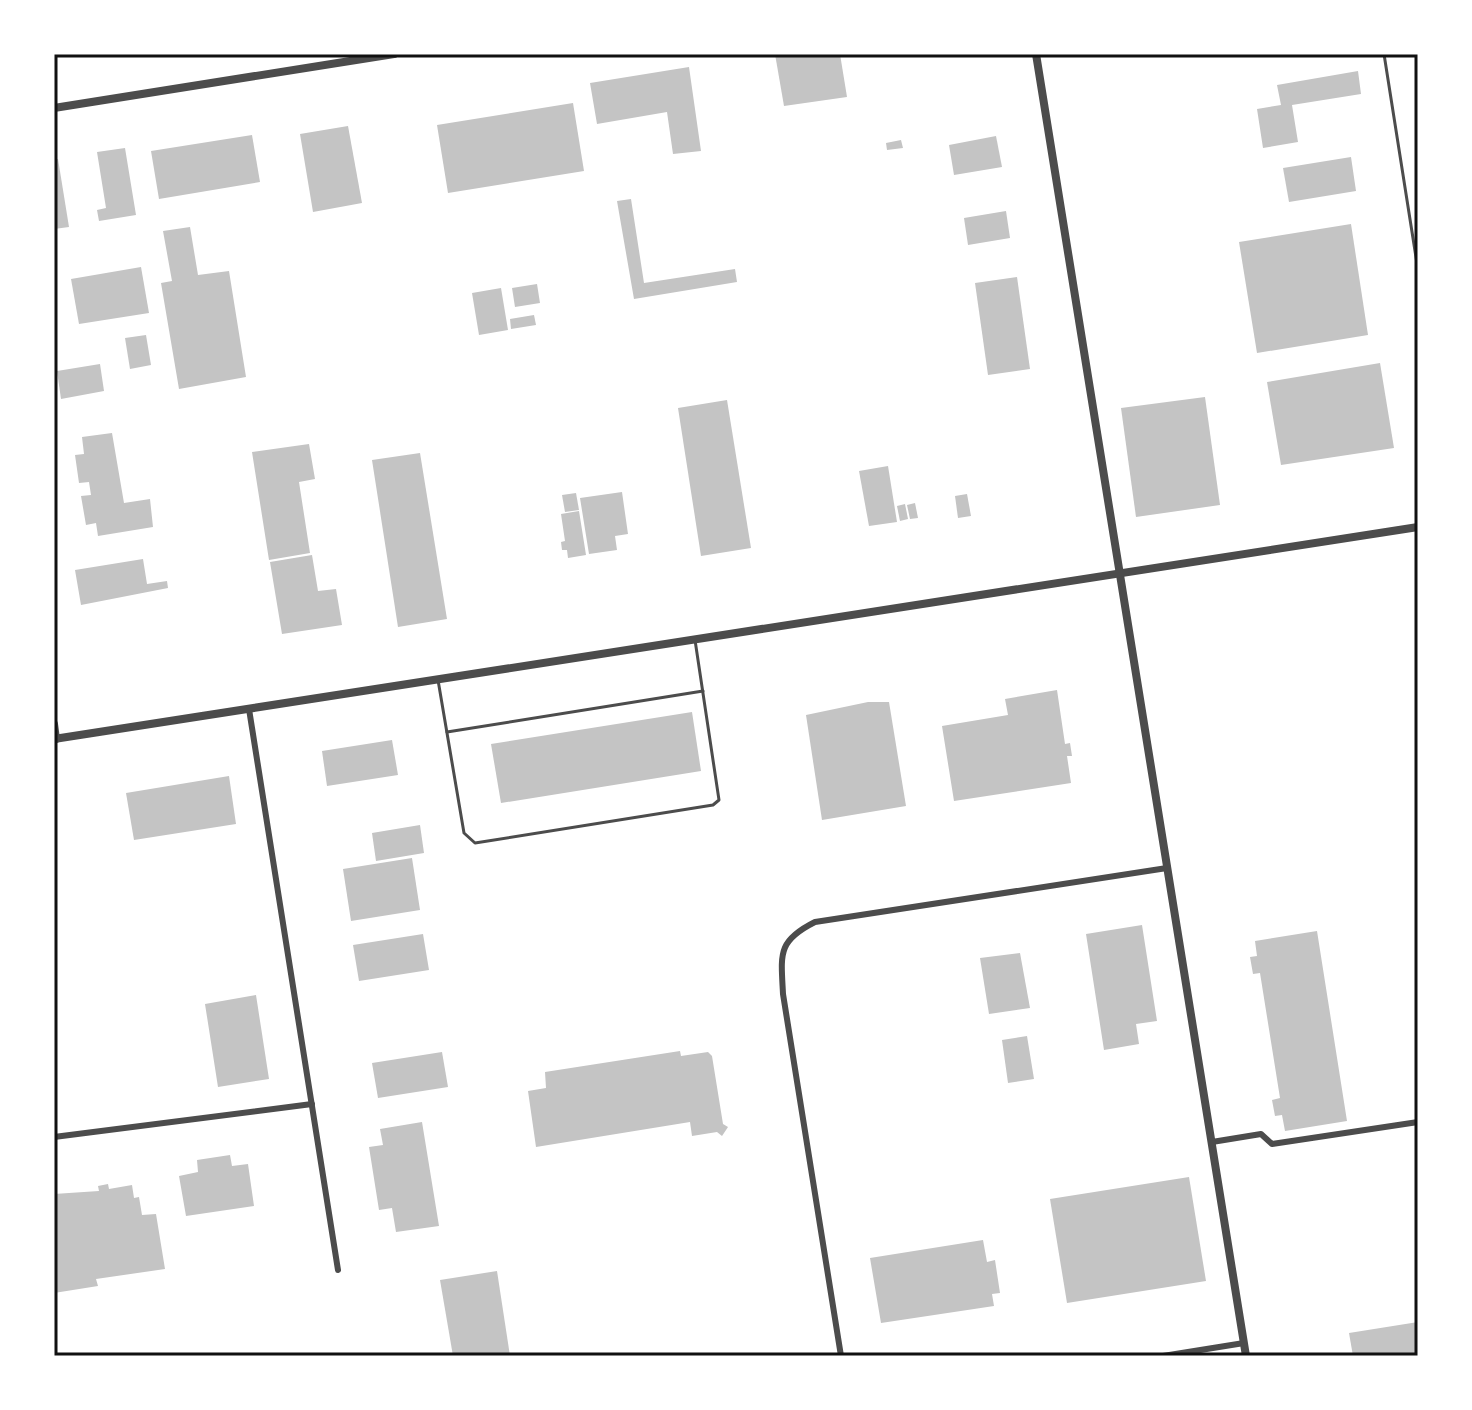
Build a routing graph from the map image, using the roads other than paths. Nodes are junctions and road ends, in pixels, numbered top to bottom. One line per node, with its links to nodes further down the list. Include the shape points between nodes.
1 (394, 54): 4 (street)
2 (1036, 54): 7 (street)
3 (1384, 54): 5 (lane)
4 (54, 108)
5 (1418, 270)
6 (1418, 527): 7 (street)
7 (1121, 574): 8 (street); 15 (street)
8 (695, 640): 9 (street); 10 (lane)
9 (438, 680): 11 (street); 13 (lane)
10 (703, 691): 13 (lane); 13 (lane, via 719,791 713,805 475,843 464,833)
11 (249, 709): 14 (street); 16 (street)
12 (54, 724): 14 (street)
13 (447, 732)
14 (55, 739)
15 (1167, 868): 19 (street); 22 (street, via 815,922 792,933 781,958 783,994)
16 (312, 1104): 18 (street); 20 (street)
17 (1418, 1122): 19 (street, via 1272,1144 1261,1134)
18 (54, 1137)
19 (1212, 1142): 21 (street)
20 (338, 1270)
21 (1244, 1343): 23 (street); 24 (street)
22 (841, 1356)
23 (1163, 1356)
24 (1246, 1356)

